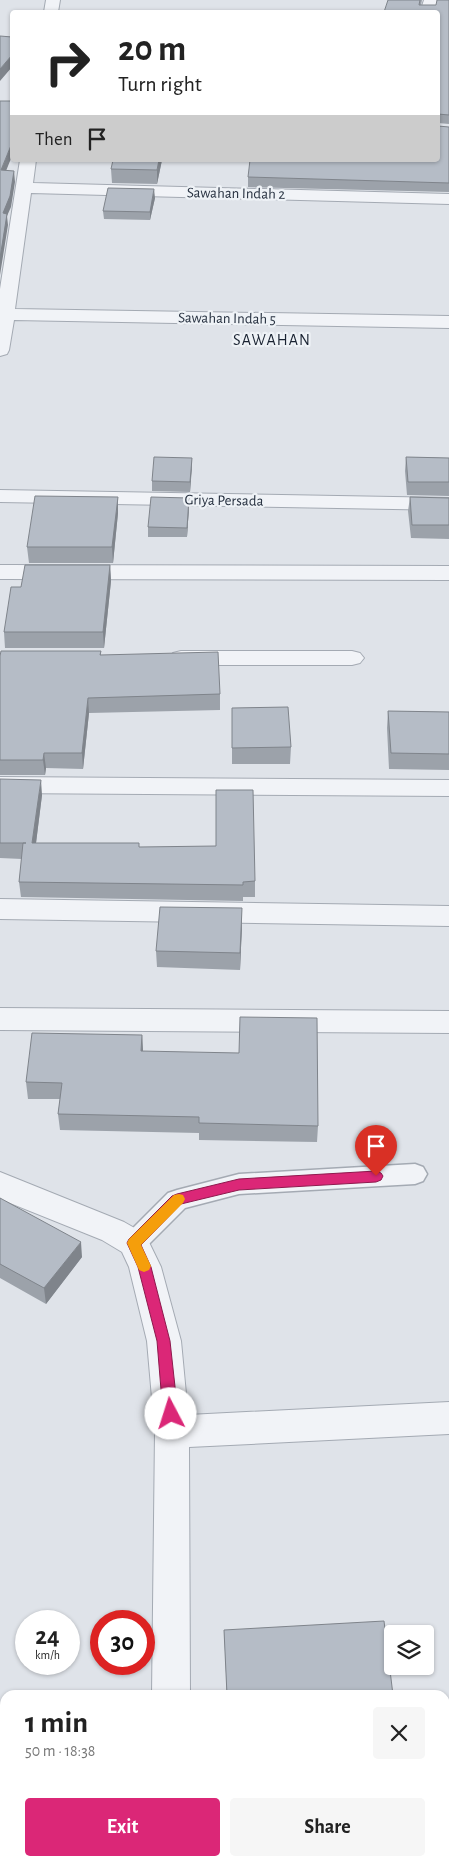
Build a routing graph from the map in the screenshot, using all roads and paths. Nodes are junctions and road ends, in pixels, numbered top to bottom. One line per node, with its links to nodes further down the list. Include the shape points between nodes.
1 (28, 162): 2 (street)
2 (24, 188): 3 (street, Sawahan Indah 2); 4 (street)
3 (449, 199)
4 (5, 314): 5 (street, Sawahan Indah 5); 6 (street)
5 (449, 322)
6 (0, 350)
7 (0, 496): 8 (street, Griya Persada)
8 (449, 504)
9 (0, 572): 10 (street)
10 (449, 573)
11 (156, 658): 12 (street)
12 (352, 658)
13 (0, 785): 14 (street)
14 (449, 788)
15 (0, 909): 16 (street)
16 (449, 916)
17 (0, 1019): 18 (street)
18 (449, 1022)
19 (416, 1174): 21 (lane, via 239,1184 177,1200)
20 (0, 1185): 21 (street, via 113,1231)
21 (134, 1243): 23 (street, via 144,1267 164,1341)
22 (449, 1418): 23 (street)
23 (172, 1432): 24 (street)
24 (171, 1690)

